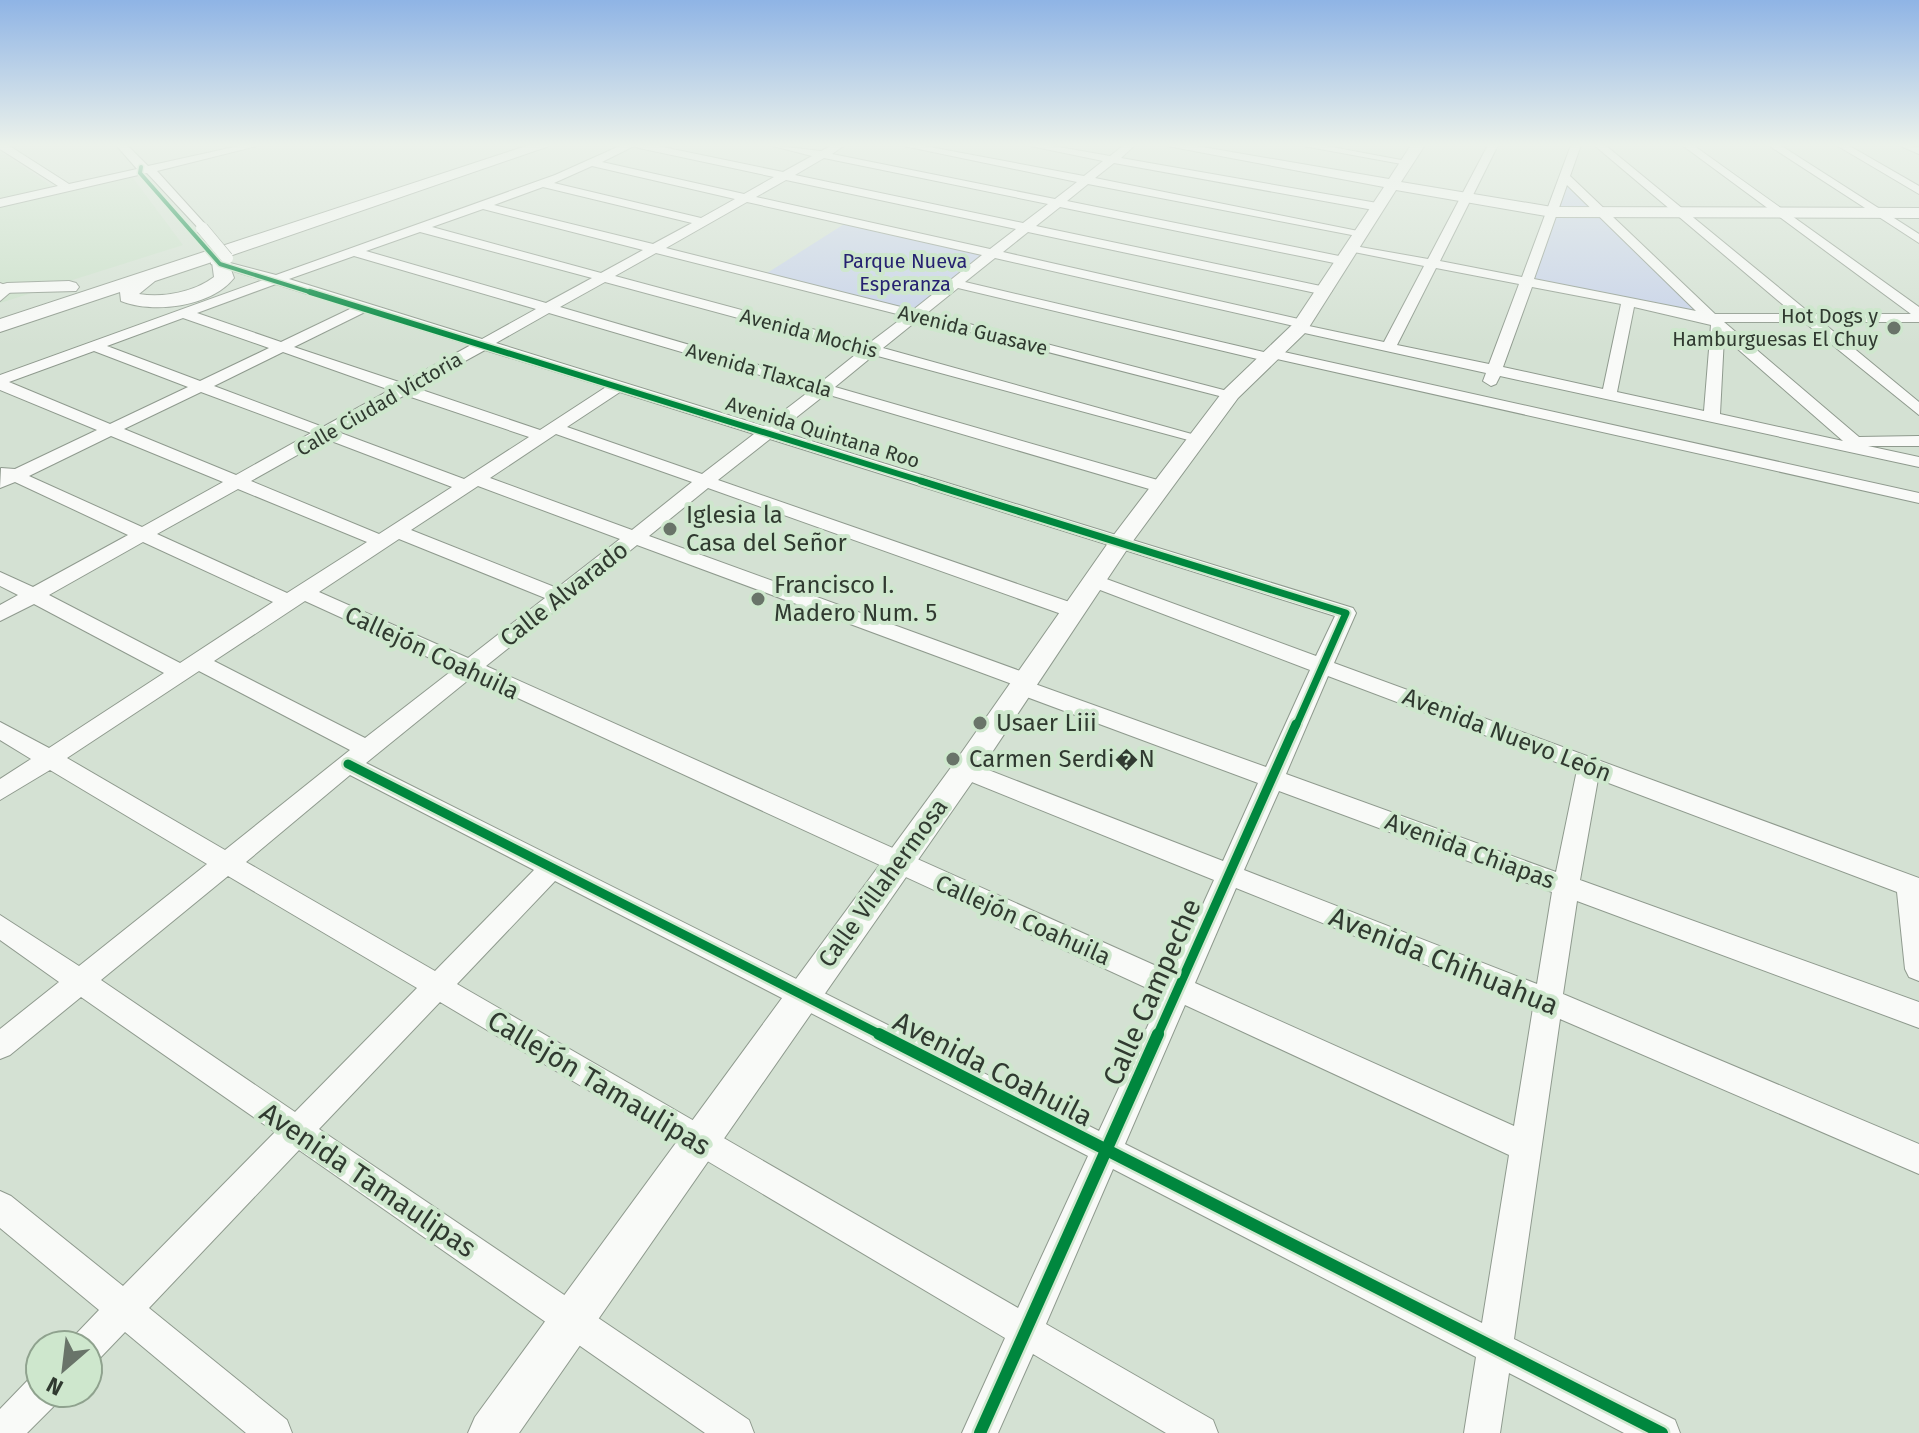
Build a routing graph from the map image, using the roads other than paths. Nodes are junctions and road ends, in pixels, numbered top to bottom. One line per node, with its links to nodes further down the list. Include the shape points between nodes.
1 (180, 212): 29 (street)
2 (302, 212): 36 (highway)
3 (343, 212): 31 (highway)
4 (464, 212): 23 (street)
5 (510, 212): 26 (street, Avenida Guasave)
6 (661, 212): 21 (street)
7 (721, 212): 21 (street, Calle Ciudad Victoria)
8 (806, 212): 28 (street)
9 (960, 212): 22 (street)
10 (1044, 212): 22 (street, Calle Alvarado)
11 (1122, 212): 25 (street)
12 (1213, 212): 25 (street)
13 (1376, 212): 25 (main road, Calle Villahermosa)
14 (1459, 212): 30 (street)
15 (1552, 212): 19 (main road); 34 (street)
16 (1681, 212): 17 (main road); 19 (main road); 46 (street)
17 (1778, 212): 18 (main road); 44 (street)
18 (1877, 212): 20 (main road); 24 (street)
19 (1602, 213): 47 (street)
20 (1919, 213)
21 (703, 222): 26 (street, Calle Ciudad Victoria)
22 (1026, 226): 28 (street, Calle Alvarado); 38 (street)
23 (421, 228): 27 (street); 32 (street, Avenida Mochis)
24 (1919, 239)
25 (1353, 247): 30 (street); 38 (main road, Calle Villahermosa)
26 (655, 248): 32 (street, Calle Ciudad Victoria); 45 (street, Avenida Guasave)
27 (355, 252): 33 (street); 41 (street, Avenida Tlaxcala)
28 (992, 255): 35 (street, Calle Alvarado); 49 (street)
29 (221, 261): 31 (highway, via 221,283 198,292 151,302 128,297 132,288); 33 (street, Avenida Quintana Roo)
30 (1431, 264): 34 (street); 53 (street)
31 (162, 272): 48 (highway)
32 (605, 277): 41 (street, Calle Ciudad Victoria); 54 (street, Avenida Mochis)
33 (283, 281): 40 (street, Avenida Quintana Roo); 43 (street)
34 (1527, 282): 39 (street); 56 (street)
35 (957, 284): 45 (street, Calle Alvarado); 55 (street)
36 (69, 287): 37 (highway); 42 (highway)
37 (2, 291)
38 (1325, 291): 49 (main road, Calle Villahermosa)
39 (1628, 302): 47 (street); 63 (street)
40 (365, 307): 50 (street, Avenida Quintana Roo); 52 (street)
41 (548, 309): 50 (street, Calle Ciudad Victoria); 61 (street, Avenida Tlaxcala)
42 (0, 310)
43 (185, 314): 51 (street); 52 (street)
44 (1919, 316): 46 (street)
45 (916, 317): 54 (street, Calle Alvarado); 62 (street, Avenida Guasave)
46 (1809, 318): 47 (street); 65 (street)
47 (1715, 321): 66 (street); 73 (street)
48 (0, 326)
49 (1302, 326): 53 (street); 55 (main road, Calle Villahermosa)
50 (485, 344): 58 (street, Avenida Quintana Roo); 60 (street, Calle Ciudad Victoria)
51 (94, 346): 57 (street); 59 (street, Avenida Chiapas)
52 (282, 346): 59 (street); 60 (street)
53 (1389, 347): 56 (street)
54 (873, 350): 61 (street, Calle Alvarado); 71 (street, Avenida Mochis)
55 (1272, 356): 62 (main road, Calle Villahermosa); 64 (street)
56 (1495, 370): 63 (street); 64 (street)
57 (0, 382): 67 (street)
58 (620, 385): 68 (street); 69 (street, Avenida Quintana Roo)
59 (201, 386): 67 (street); 70 (street, Avenida Chiapas)
60 (405, 389): 68 (street); 70 (street, Calle Ciudad Victoria)
61 (822, 389): 69 (street, Calle Alvarado); 79 (street, Avenida Tlaxcala)
62 (1231, 394): 71 (main road, Calle Villahermosa)
63 (1609, 395): 66 (street)
64 (1485, 400): 80 (street)
65 (1919, 410)
66 (1712, 417): 73 (street)
67 (110, 430): 75 (street); 77 (street)
68 (548, 432): 76 (street); 78 (street)
69 (767, 432): 76 (street, Calle Alvarado); 84 (street, Avenida Quintana Roo)
70 (328, 434): 77 (street, Calle Ciudad Victoria); 78 (street, Avenida Chiapas)
71 (1198, 438): 79 (main road, Calle Villahermosa)
72 (1919, 441): 73 (street)
73 (1858, 445): 74 (street)
74 (1919, 462)
75 (5, 476): 81 (street, Callejón Coahuila)
76 (708, 481): 83 (street, Calle Alvarado); 90 (street)
77 (239, 483): 81 (street, Calle Ciudad Victoria); 82 (street)
78 (471, 483): 82 (street); 83 (street, Avenida Chiapas)
79 (1162, 487): 84 (main road, Calle Villahermosa)
80 (1919, 498)
81 (144, 535): 87 (street, Calle Ciudad Victoria); 88 (street, Callejón Coahuila)
82 (388, 536): 88 (street); 89 (street)
83 (636, 537): 89 (street, Calle Alvarado); 96 (street, Avenida Chiapas)
84 (1121, 541): 86 (main road, Calle Villahermosa); 91 (street, Avenida Quintana Roo)
85 (0, 578): 87 (street, Avenida Coahuila)
86 (1094, 581): 90 (main road, Calle Villahermosa); 93 (street, Avenida Nuevo León)
87 (34, 596): 92 (street, Calle Ciudad Victoria); 94 (street, Avenida Coahuila)
88 (296, 597): 94 (street); 95 (street, Callejón Coahuila)
89 (561, 597): 95 (street, Calle Alvarado)
90 (1074, 611): 96 (main road, Calle Villahermosa)
91 (1346, 613): 93 (street, Calle Campeche)
92 (0, 614)
93 (1321, 666): 100 (street, Avenida Nuevo León); 102 (street, Calle Campeche)
94 (190, 667): 98 (street, Avenida Coahuila); 99 (street)
95 (468, 670): 98 (street, Calle Alvarado); 105 (street, Callejón Coahuila)
96 (1024, 684): 101 (main road, Calle Villahermosa); 102 (street, Avenida Chiapas)
97 (0, 730): 99 (street, Callejón Tamaulipas)
98 (357, 756): 104 (street, Calle Alvarado); 106 (street, Avenida Coahuila)
99 (50, 759): 103 (street); 104 (street, Callejón Tamaulipas)
100 (1589, 766): 108 (street); 109 (street, Avenida Nuevo León)
101 (965, 770): 105 (main road, Calle Villahermosa); 107 (street, Avenida Chihuahua)
102 (1270, 777): 107 (street, Calle Campeche); 108 (street, Avenida Chiapas)
103 (0, 791)
104 (227, 863): 112 (street, Calle Alvarado); 113 (street, Callejón Tamaulipas)
105 (897, 863): 114 (street, Callejón Coahuila); 115 (main road, Calle Villahermosa)
106 (552, 868): 113 (street); 115 (street, Avenida Coahuila)
107 (1227, 875): 114 (street, Calle Campeche); 116 (street, Avenida Chihuahua)
108 (1566, 887): 116 (street); 117 (street, Avenida Chiapas)
109 (1914, 888): 111 (street)
110 (0, 926): 112 (street, Avenida Tamaulipas)
111 (1919, 969)
112 (80, 982): 118 (street, Calle Alvarado); 119 (street, Avenida Tamaulipas)
113 (436, 986): 119 (street); 120 (street, Callejón Tamaulipas)
114 (1176, 989): 121 (street, Callejón Coahuila); 122 (street, Calle Campeche)
115 (801, 996): 120 (main road, Calle Villahermosa); 122 (street, Avenida Coahuila)
116 (1548, 1001): 121 (street); 123 (street, Avenida Chihuahua)
117 (1919, 1015)
118 (0, 1046)
119 (296, 1131): 125 (street); 126 (street, Avenida Tamaulipas)
120 (698, 1142): 126 (main road, Calle Villahermosa); 128 (street, Callejón Tamaulipas)
121 (1525, 1146): 129 (street)
122 (1107, 1152): 128 (street, Calle Campeche); 129 (street, Avenida Coahuila)
123 (1919, 1159)
124 (0, 1207): 125 (street)
125 (125, 1309): 127 (street); 132 (street)
126 (572, 1319): 133 (main road, Calle Villahermosa); 134 (street, Avenida Tamaulipas)
127 (104, 1330)
128 (1026, 1331): 135 (street, Calle Campeche); 136 (street, Callejón Tamaulipas)
129 (1496, 1348): 137 (street); 138 (street, Avenida Coahuila)
130 (25, 1409): 131 (street)
131 (2, 1433)
132 (274, 1433)
133 (491, 1433)
134 (736, 1433)
135 (980, 1433)
136 (1200, 1433)
137 (1482, 1433)
138 (1662, 1433)

